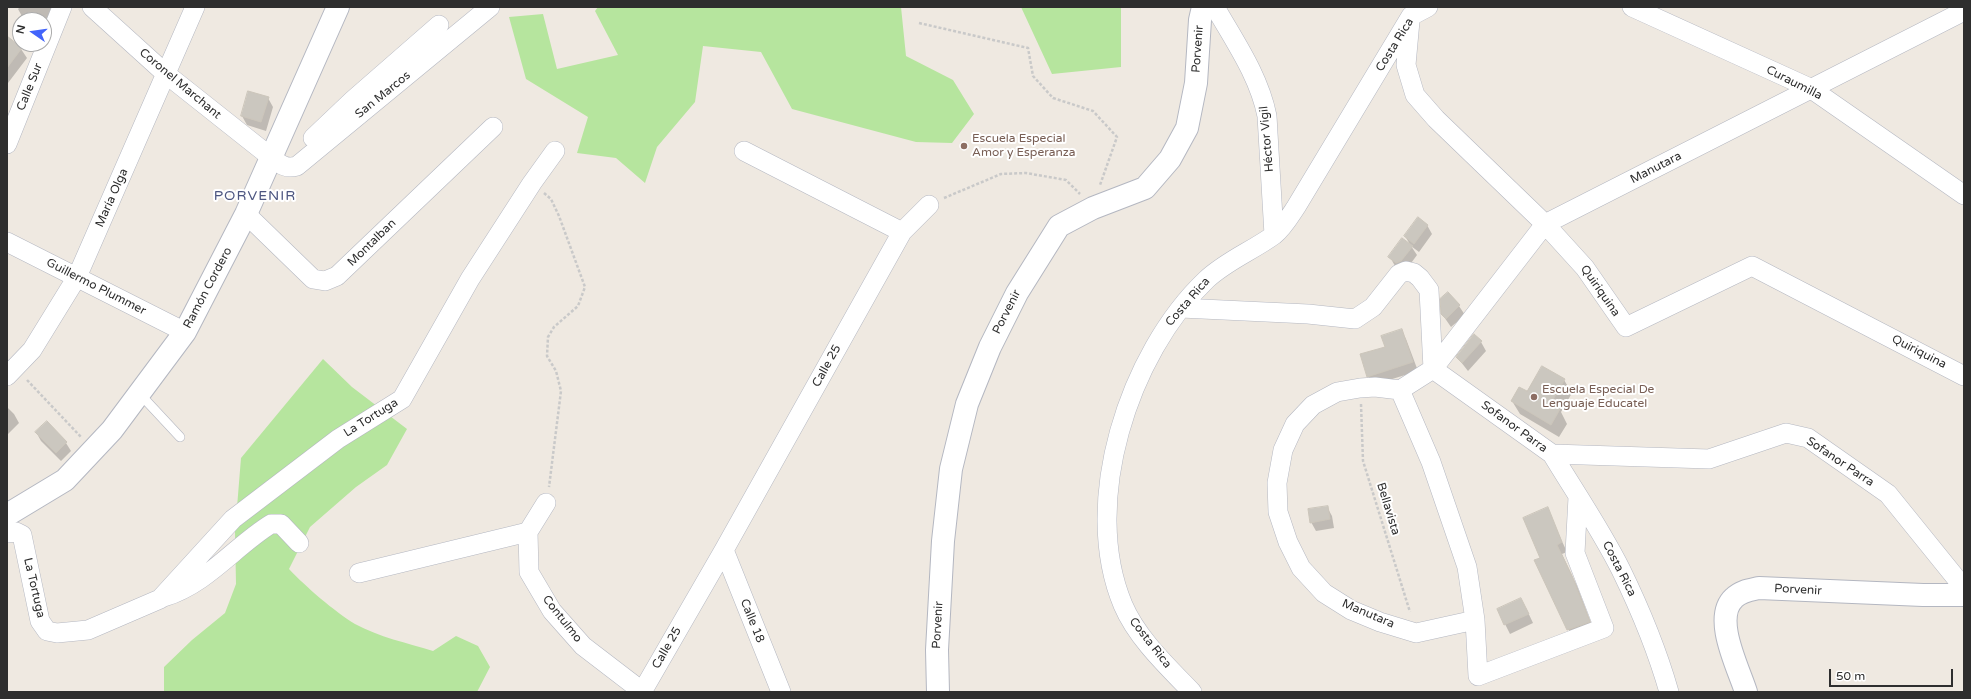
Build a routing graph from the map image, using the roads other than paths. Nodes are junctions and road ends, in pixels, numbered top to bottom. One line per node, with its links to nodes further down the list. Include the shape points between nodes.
1 (62, 7): 16 (street, Calle Sur)
2 (92, 7): 13 (street, Coronel Marchant)
3 (195, 7): 13 (street, María Olga)
4 (338, 7): 19 (street, Ramón Cordero)
5 (490, 7): 19 (street, San Marcos, via 297,166 290,168)
6 (1203, 7): 51 (street, Porvenir, via 1196,83 1187,128 1170,159 1145,188 1093,208 1059,226 1017,293 990,347 967,404 951,469 943,541 937,650)
7 (1215, 7): 25 (street, Héctor Vigil, via 1263,97 1267,116)
8 (1428, 7): 11 (street, Costa Rica)
9 (1632, 7): 14 (street, Curaumilla)
10 (1964, 11): 14 (street, Manutara)
11 (1411, 16): 23 (street, Quiriquina, via 1406,65 1416,95 1436,119); 25 (street, Costa Rica, via 1296,207)
12 (440, 25): 19 (street)
13 (166, 74): 19 (street, Coronel Marchant); 27 (street, María Olga)
14 (1810, 88): 20 (street, Curaumilla); 23 (street, Manutara)
15 (493, 127): 22 (street, Montalban, via 337,276 325,281 313,279)
16 (7, 144)
17 (555, 151): 47 (street, La Tortuga, via 532,182 470,279 402,399 338,439 233,519)
18 (744, 151): 24 (street)
19 (277, 162): 22 (street, Ramón Cordero)
20 (1964, 195)
21 (929, 205): 24 (street, Calle 25)
22 (246, 214): 29 (street, Ramón Cordero)
23 (1545, 224): 30 (street, Manutara); 32 (street, Quiriquina, via 1585,268 1626,327 1752,266)
24 (902, 232): 43 (street, Calle 25)
25 (1274, 235): 28 (street, Costa Rica, via 1206,279)
26 (7, 242): 27 (street, Guillermo Plummer)
27 (77, 278): 29 (street, Guillermo Plummer); 31 (street, María Olga, via 32,350)
28 (1181, 308): 30 (street, via 1308,314 1355,319 1373,307 1399,274 1406,271 1417,276 1428,290); 52 (street, Costa Rica, via 1166,326 1124,413 1110,471 1108,521 1110,568 1123,605 1136,628 1161,660)
29 (185, 332): 34 (street, Ramón Cordero)
30 (1433, 369): 33 (street, Manutara); 36 (street, Sofanor Parra)
31 (11, 372)
32 (1964, 376)
33 (1400, 390): 48 (street, via 1432,462 1467,567); 48 (street, Manutara, via 1375,387 1337,392 1313,406 1295,424 1283,450 1277,483 1278,512 1288,542 1301,568 1324,593 1351,610 1416,633)
34 (139, 394): 35 (lane); 39 (street, Ramón Cordero, via 112,430 65,480)
35 (180, 436)
36 (1552, 454): 37 (street, Costa Rica); 45 (street, Sofanor Parra, via 1709,459 1786,433 1808,438 1888,494)
37 (1578, 497): 48 (street, via 1575,553 1604,628 1478,676); 53 (street, Costa Rica, via 1621,570 1644,622)
38 (546, 503): 40 (street)
39 (7, 516)
40 (528, 532): 44 (street); 49 (street, Contulmo, via 529,572 552,611 583,646)
41 (7, 533): 47 (street, La Tortuga, via 16,532 22,535 40,621 47,631 57,633 88,630)
42 (299, 543): 47 (street, La Tortuga, via 281,524 272,524 194,585)
43 (724, 550): 49 (street, Calle 25); 50 (street, Calle 18)
44 (359, 573)
45 (1964, 588)
46 (1964, 594): 54 (street, Porvenir, via 1923,595 1759,588 1742,592 1727,608 1725,620 1729,643)
47 (160, 599)
48 (1475, 620)
49 (642, 692)
50 (781, 692)
51 (938, 692)
52 (1192, 692)
53 (1669, 692)
54 (1746, 692)

